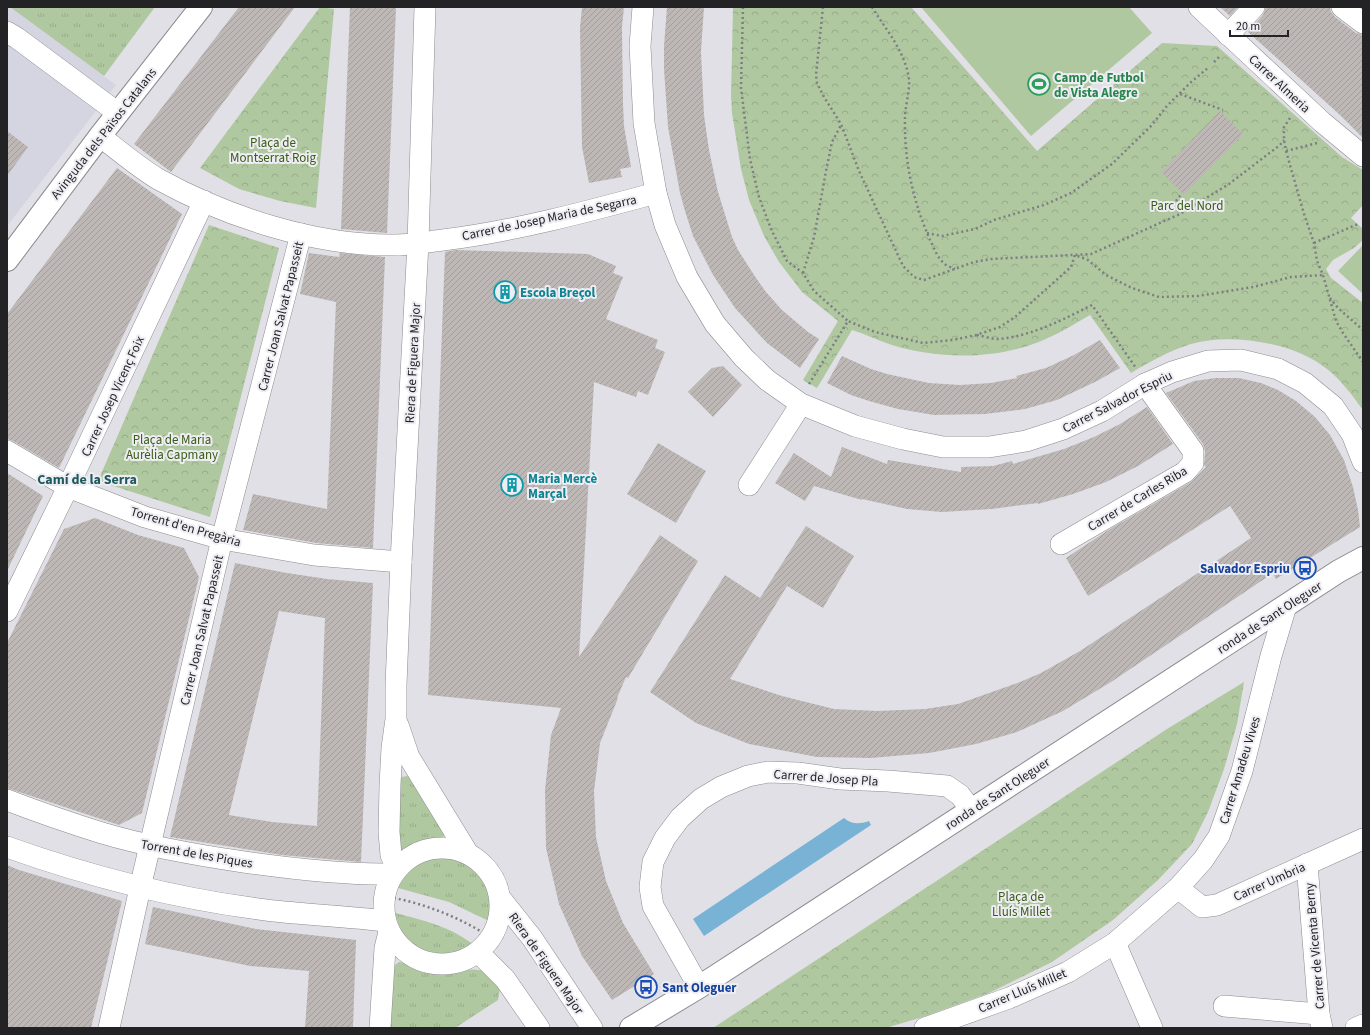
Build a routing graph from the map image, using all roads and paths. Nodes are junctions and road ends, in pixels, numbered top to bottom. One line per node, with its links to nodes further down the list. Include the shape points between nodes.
1 (201, 7): 17 (street, Avinguda dels Països Catalans)
2 (425, 7): 32 (street, Riera de Figuera Major)
3 (643, 7): 25 (street, Carrer Salvador Espriu, via 640,46 644,123)
4 (743, 7): 37 (path, via 741,88 750,159 759,197 771,229 787,261)
5 (823, 7): 19 (path, via 817,83)
6 (872, 7): 30 (path, via 902,54 906,67 909,80 905,118 907,163 915,199)
7 (1199, 7): 12 (street, Carrer Almeria)
8 (1254, 7): 12 (street)
9 (1342, 7): 10 (street)
10 (1363, 23)
11 (7, 32): 17 (street)
12 (1226, 43): 13 (path); 24 (street, Carrer Almeria)
13 (1214, 62)
14 (1210, 67): 15 (path)
15 (1180, 94): 16 (path); 30 (path, via 1112,164 1071,193 975,229 942,236)
16 (1223, 110)
17 (118, 113): 20 (street, Avinguda dels Països Catalans)
18 (1293, 114): 21 (path, via 1284,127)
19 (841, 124): 36 (path, via 859,171 903,266 914,278 924,280); 37 (path, via 832,142 814,237)
20 (100, 136): 27 (street, Carrer de Josep Maria de Segarra, via 157,178); 35 (street, Avinguda dels Països Catalans)
21 (1284, 140): 23 (path); 34 (path, via 1229,184 1180,214 1091,254)
22 (1324, 141): 23 (path)
23 (1286, 151): 33 (path)
24 (1363, 156)
25 (656, 193): 32 (street, Carrer de Josep Maria de Segarra, via 528,225); 46 (street, Carrer Salvador Espriu, via 665,225 688,277 715,324 744,358)
26 (1182, 193): 28 (path)
27 (204, 201): 31 (street, Carrer de Josep Maria de Segarra, via 250,219); 50 (street, Carrer Josep Vicenç Foix)
28 (1173, 205)
29 (1358, 224): 33 (path)
30 (927, 233): 36 (path, via 944,264)
31 (301, 234): 32 (street, Carrer de Josep Maria de Segarra, via 374,245); 51 (street, Carrer Joan Salvat Papasseit)
32 (418, 243): 54 (street, Riera de Figuera Major)
33 (1314, 243): 38 (path)
34 (1075, 255): 36 (path, via 991,259); 38 (path, via 1088,260 1119,282 1159,297 1198,296 1253,287 1291,277); 42 (path, via 1071,267 1016,317 1000,327)
35 (7, 260)
36 (955, 269)
37 (803, 273): 40 (path, via 814,291)
38 (1323, 275): 39 (path)
39 (1329, 296): 41 (path, via 1338,308); 43 (path, via 1336,321)
40 (848, 321): 42 (path, via 875,332 922,343); 45 (path)
41 (1363, 330)
42 (976, 335): 44 (path, via 996,339 1026,334 1092,305)
43 (1363, 362)
44 (1141, 377): 46 (street, Carrer Salvador Espriu, via 1102,411 1063,429 1026,441 989,447 944,447 904,439 855,426); 48 (street, Carrer Salvador Espriu, via 1172,372 1208,360 1241,360 1278,369 1305,383 1333,406 1352,434); 52 (street, Carrer de Carles Riba, via 1193,451 1193,463 1185,472)
45 (809, 384)
46 (800, 404): 49 (street)
47 (7, 451): 50 (street, Torrent d'en Pregària)
48 (1363, 462)
49 (749, 485)
50 (68, 487): 51 (street, Torrent d'en Pregària, via 146,517); 56 (street, Carrer Josep Vicenç Foix)
51 (222, 539): 54 (street, Torrent d'en Pregària, via 314,555); 61 (street, Carrer Joan Salvat Papasseit)
52 (1061, 544)
53 (1363, 558): 55 (street, ronda de Sant Oleguer)
54 (401, 562): 57 (street, Riera de Figuera Major)
55 (1286, 606): 59 (street, ronda de Sant Oleguer); 67 (street, Carrer Amadeu Vives, via 1242,771 1219,836 1203,860)
56 (7, 611)
57 (396, 719): 63 (street, via 409,757); 65 (street, via 391,763 389,832)
58 (7, 800): 61 (street, Torrent de les Piques, via 101,833)
59 (971, 810): 73 (street, ronda de Sant Oleguer); 73 (street, Carrer de Josep Pla, via 960,795 946,786 840,779 798,773 768,772 748,776 721,787 701,800 680,818 665,838 653,862 650,887 653,906)
60 (1363, 839): 64 (street, Carrer Umbria)
61 (150, 846): 65 (street, Torrent de les Piques, via 270,866 359,874); 66 (street, Carrer Joan Salvat Papasseit)
62 (7, 847): 66 (street)
63 (467, 852): 65 (street, via 435,847 419,852 402,862); 69 (street, via 488,870 495,880)
64 (1308, 864): 67 (street, Carrer Umbria, via 1217,905 1202,907); 75 (street, Carrer de Vicenta Berny)
65 (395, 871): 68 (street)
66 (140, 888): 70 (street, via 259,909 353,917); 78 (street, Carrer Joan Salvat Papasseit)
67 (1178, 888): 71 (street, Carrer Amadeu Vives)
68 (384, 896): 70 (street); 72 (path, via 443,912 465,923)
69 (501, 899): 72 (street, via 500,918); 81 (street, Riera de Figuera Major, via 532,938)
70 (387, 926): 72 (street, via 397,944 411,956 438,965 461,962); 79 (street)
71 (1114, 943): 77 (street, Carrer Lluís Millet, via 1061,975); 83 (street)
72 (485, 945): 80 (street)
73 (699, 987): 82 (street, ronda de Sant Oleguer)
74 (1224, 1006): 75 (street)
75 (1320, 1021)
76 (1363, 1025): 84 (street)
77 (932, 1027)
78 (109, 1028)
79 (380, 1028)
80 (539, 1028)
81 (592, 1028)
82 (631, 1028)
83 (1152, 1028)
84 (1356, 1028)

